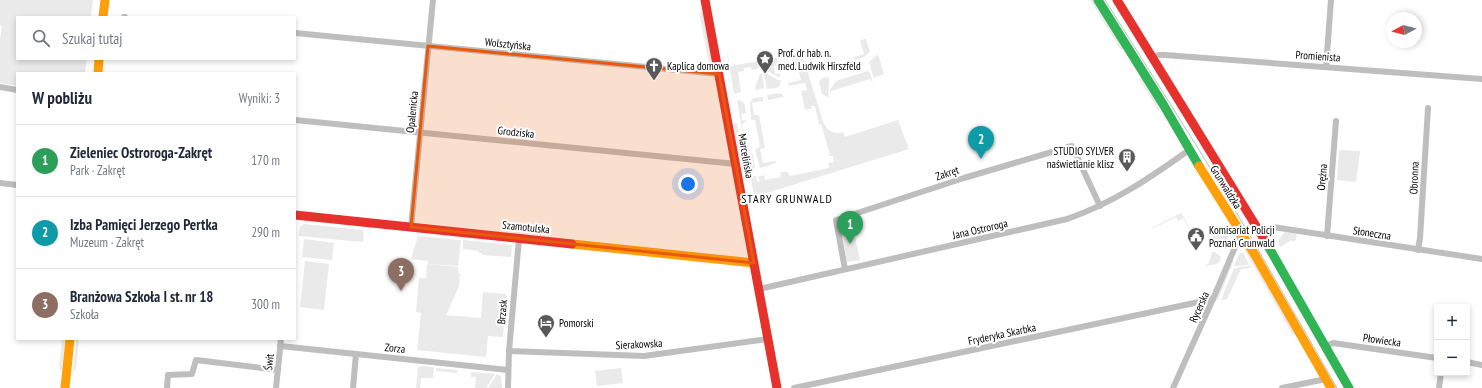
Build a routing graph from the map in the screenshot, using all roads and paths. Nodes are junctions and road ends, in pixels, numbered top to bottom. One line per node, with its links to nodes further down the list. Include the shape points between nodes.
1 (105, 0): 7 (street)
2 (433, 0): 9 (street, Opalenicka)
3 (705, 0): 14 (street, Marcelińska)
4 (1098, 0): 19 (street, Grunwaldzka)
5 (1117, 0): 10 (street, Grunwaldzka)
6 (1331, 0): 12 (street)
7 (103, 16)
8 (296, 34): 9 (street, Wolsztyńska)
9 (428, 46): 14 (street, Wolsztyńska); 23 (street, Opalenicka)
10 (1153, 58): 12 (street, Promienista, via 1158,55); 18 (street, Grunwaldzka)
11 (99, 60): 13 (street)
12 (1326, 67): 15 (street, Promienista)
13 (98, 72)
14 (719, 74): 25 (street, Marcelińska)
15 (1482, 79)
16 (0, 87): 17 (street)
17 (16, 90)
18 (1175, 96): 19 (street); 31 (street, Grunwaldzka)
19 (1162, 104): 24 (street, Grunwaldzka)
20 (1428, 108): 35 (street, Obronna)
21 (296, 120): 23 (street, Grodziska)
22 (1336, 121): 33 (street, Orężna)
23 (420, 132): 25 (street, Grodziska); 30 (street, Opalenicka)
24 (1189, 150): 28 (street, Jana Ostroroga, via 1138,185); 32 (street, Grunwaldzka)
25 (736, 164): 37 (street, Marcelińska)
26 (0, 183): 27 (street)
27 (16, 185)
28 (1100, 206): 38 (street, Jana Ostroroga, via 1067,219); 38 (street, Zakręt, via 1072,146 836,220)
29 (296, 215): 30 (street, Szamotulska)
30 (411, 227): 34 (street, Szamotulska)
31 (1260, 232): 33 (street, Słoneczna, via 1272,228); 44 (street, Grunwaldzka)
32 (1241, 233): 40 (street, Rycerska); 53 (street, Grunwaldzka)
33 (1327, 236): 35 (street, Słoneczna)
34 (519, 239): 37 (street, Szamotulska); 45 (street, Brzask)
35 (1418, 250): 36 (street, Słoneczna)
36 (1482, 259)
37 (754, 263): 39 (street, Marcelińska)
38 (845, 269): 39 (street, Jana Ostroroga)
39 (759, 289): 41 (street, Marcelińska)
40 (1213, 299): 60 (street, Fryderyka Skarbka); 61 (street, Rycerska)
41 (768, 339): 45 (street, Sierakowska, via 644,356); 59 (street, Marcelińska)
42 (70, 340): 54 (street)
43 (281, 342): 46 (street, Zorza); 50 (street, Świt)
44 (1325, 346): 47 (street, Płowiecka, via 1333,343); 64 (street, Grunwaldzka)
45 (509, 351): 51 (street, Brzask)
46 (356, 354): 51 (street, Zorza); 57 (street)
47 (1434, 358)
48 (1470, 363): 49 (street)
49 (1482, 365)
50 (278, 370): 55 (street, via 196,360 192,374 168,375); 56 (street, Świt)
51 (508, 370): 58 (street, Brzask)
52 (1441, 376): 65 (street)
53 (1326, 379): 62 (street); 63 (street, Grunwaldzka)
54 (65, 388)
55 (167, 388)
56 (276, 388)
57 (353, 388)
58 (508, 388)
59 (777, 388)
60 (794, 388)
61 (1173, 388)
62 (1282, 388)
63 (1331, 388)
64 (1349, 388)
65 (1439, 388)

